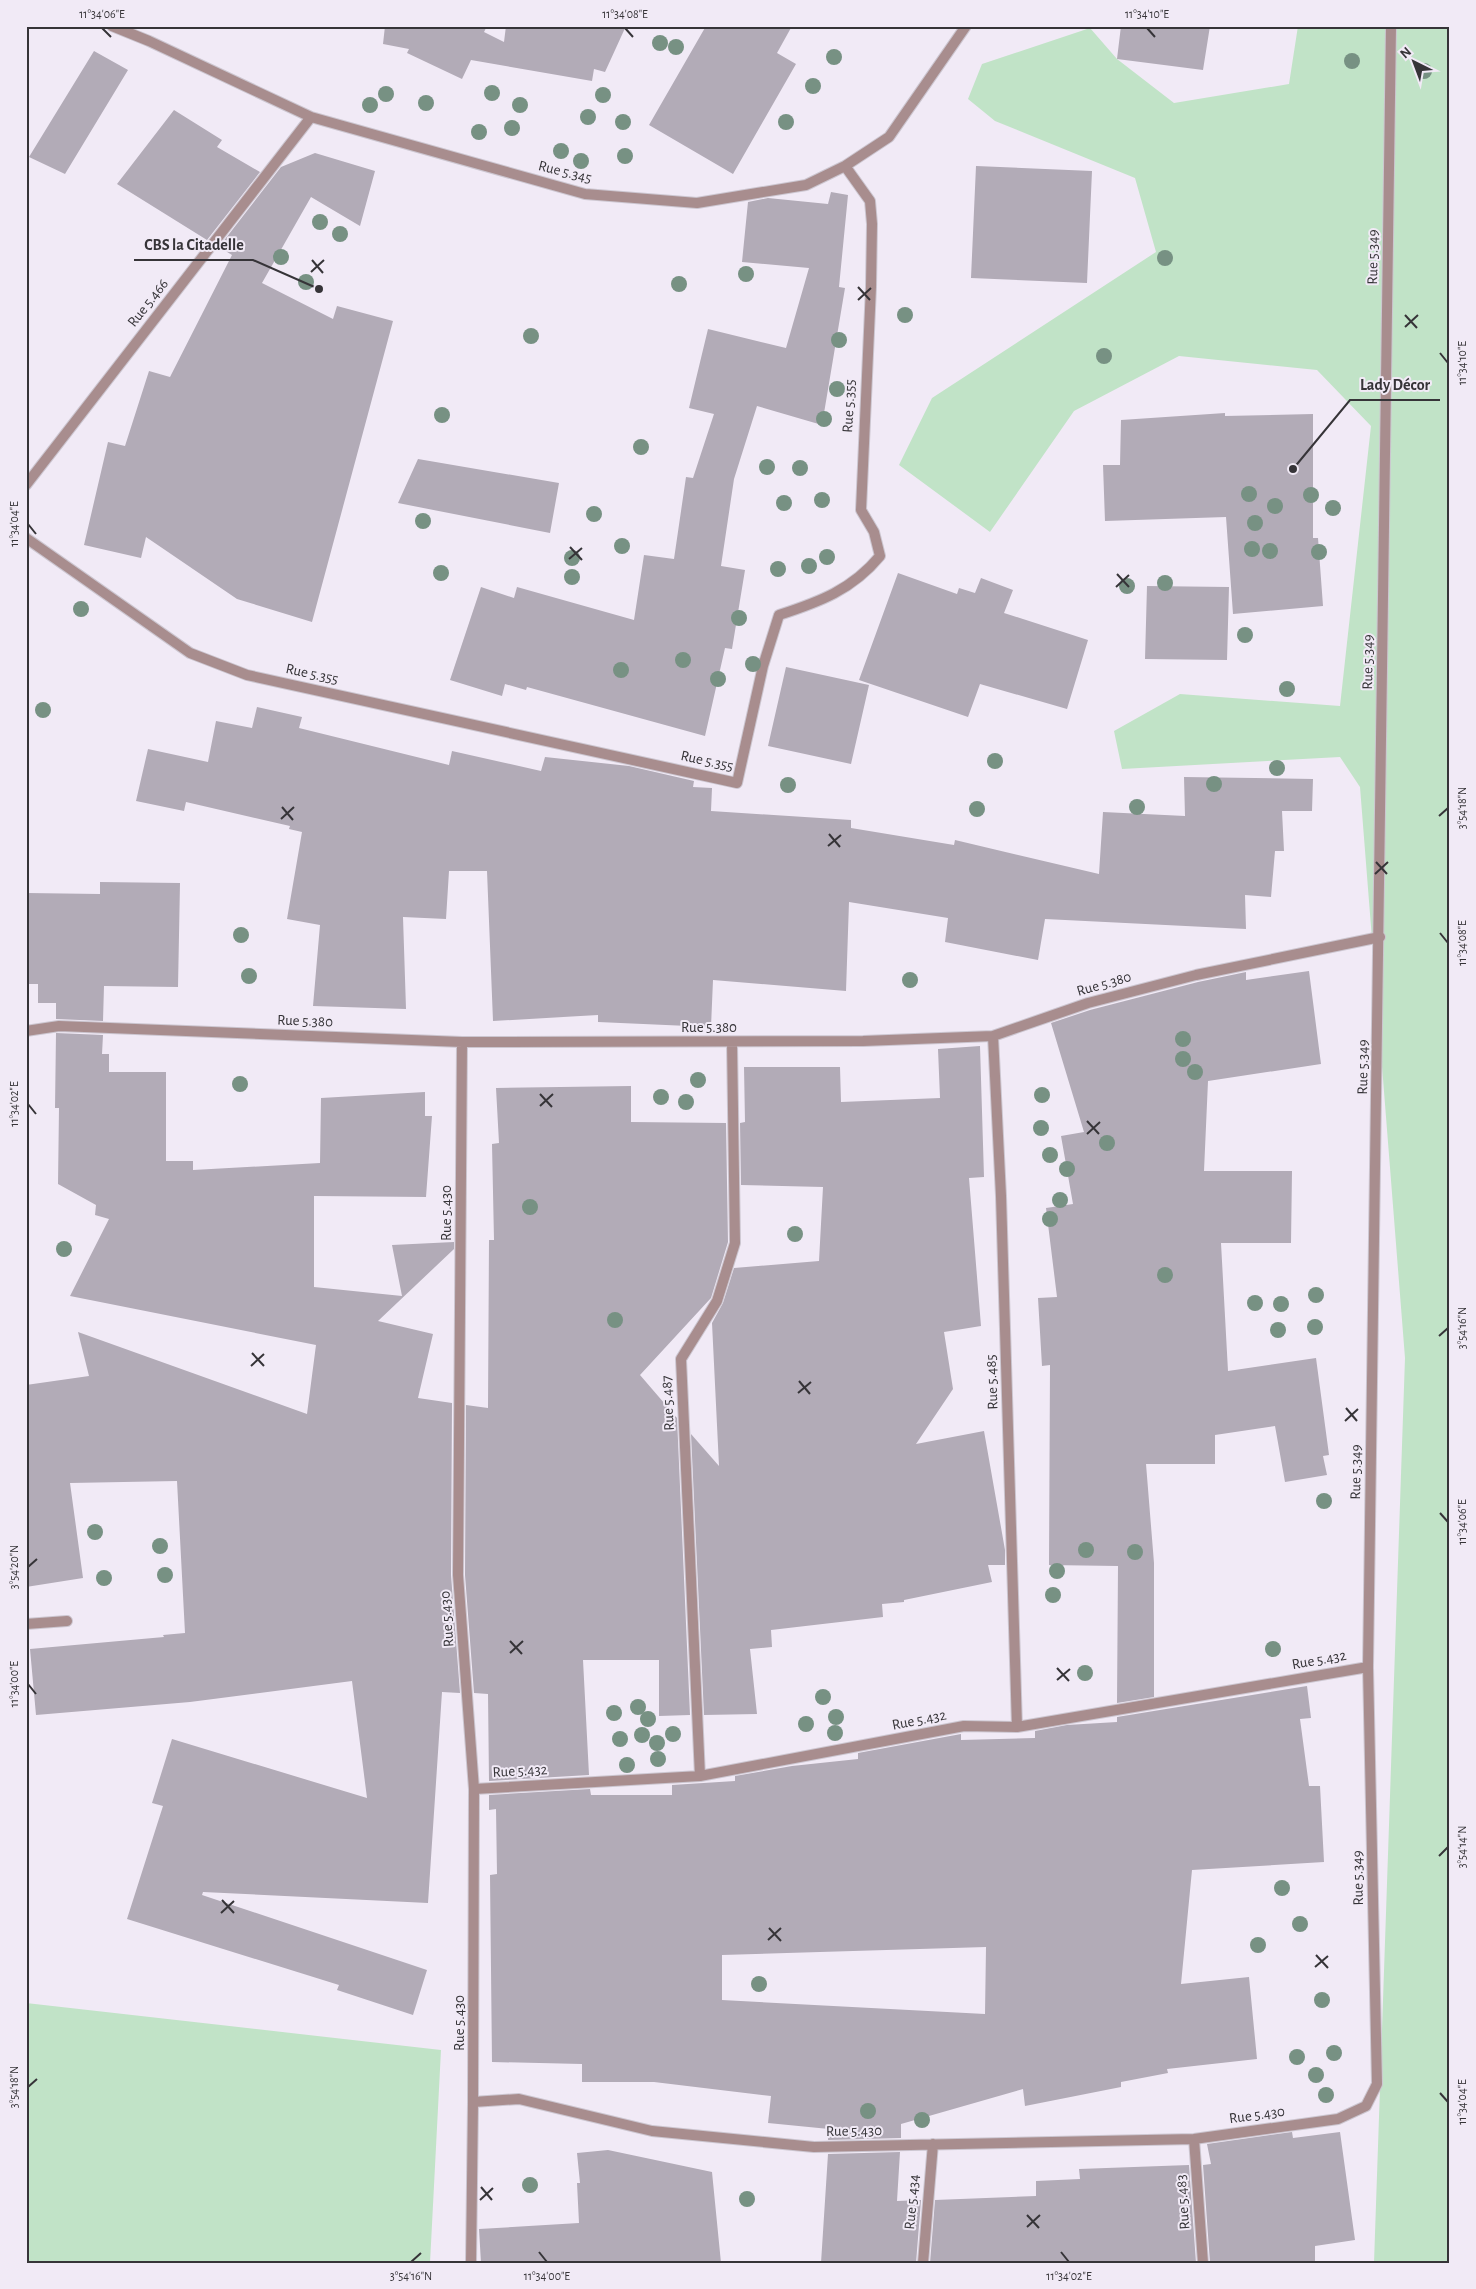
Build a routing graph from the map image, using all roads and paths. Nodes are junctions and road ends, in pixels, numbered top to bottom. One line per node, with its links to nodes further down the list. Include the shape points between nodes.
1 (112, 26): 4 (street, Rue 5.345)
2 (966, 26): 5 (street, Rue 5.345, via 889,136)
3 (1392, 26): 8 (street, Rue 5.349)
4 (311, 117): 5 (street, Rue 5.345, via 585,194 697,203 806,185); 6 (street, Rue 5.466)
5 (845, 166): 7 (street, Rue 5.355, via 870,201 871,287 861,510 874,532 880,556 866,574 822,600 779,615 763,666 736,783 247,675 190,653)
6 (26, 485)
7 (26, 538)
8 (1380, 937): 10 (street, Rue 5.380, via 1196,975 1088,1003); 15 (street, Rue 5.349)
9 (26, 1032): 11 (street, Rue 5.380, via 59,1026)
10 (993, 1036): 12 (street, Rue 5.380); 16 (street, Rue 5.485)
11 (462, 1042): 12 (street, Rue 5.380); 18 (street, Rue 5.430, via 458,1575)
12 (732, 1042): 17 (street, Rue 5.487, via 735,1243 717,1301 681,1359)
13 (67, 1621): 14 (street)
14 (26, 1624)
15 (1368, 1667): 16 (street, Rue 5.432); 20 (street, Rue 5.349, via 1377,2084)
16 (1017, 1727): 17 (street, Rue 5.432, via 964,1726)
17 (700, 1776): 18 (street, Rue 5.432)
18 (474, 1789): 19 (street, Rue 5.430)
19 (474, 2102): 22 (street, Rue 5.430, via 519,2099 652,2131 814,2147); 23 (street)
20 (1366, 2106): 21 (street, Rue 5.430, via 1338,2119)
21 (1194, 2139): 22 (street, Rue 5.430); 25 (street, Rue 5.483)
22 (933, 2144): 24 (street, Rue 5.434)
23 (471, 2263)
24 (923, 2263)
25 (1203, 2263)

